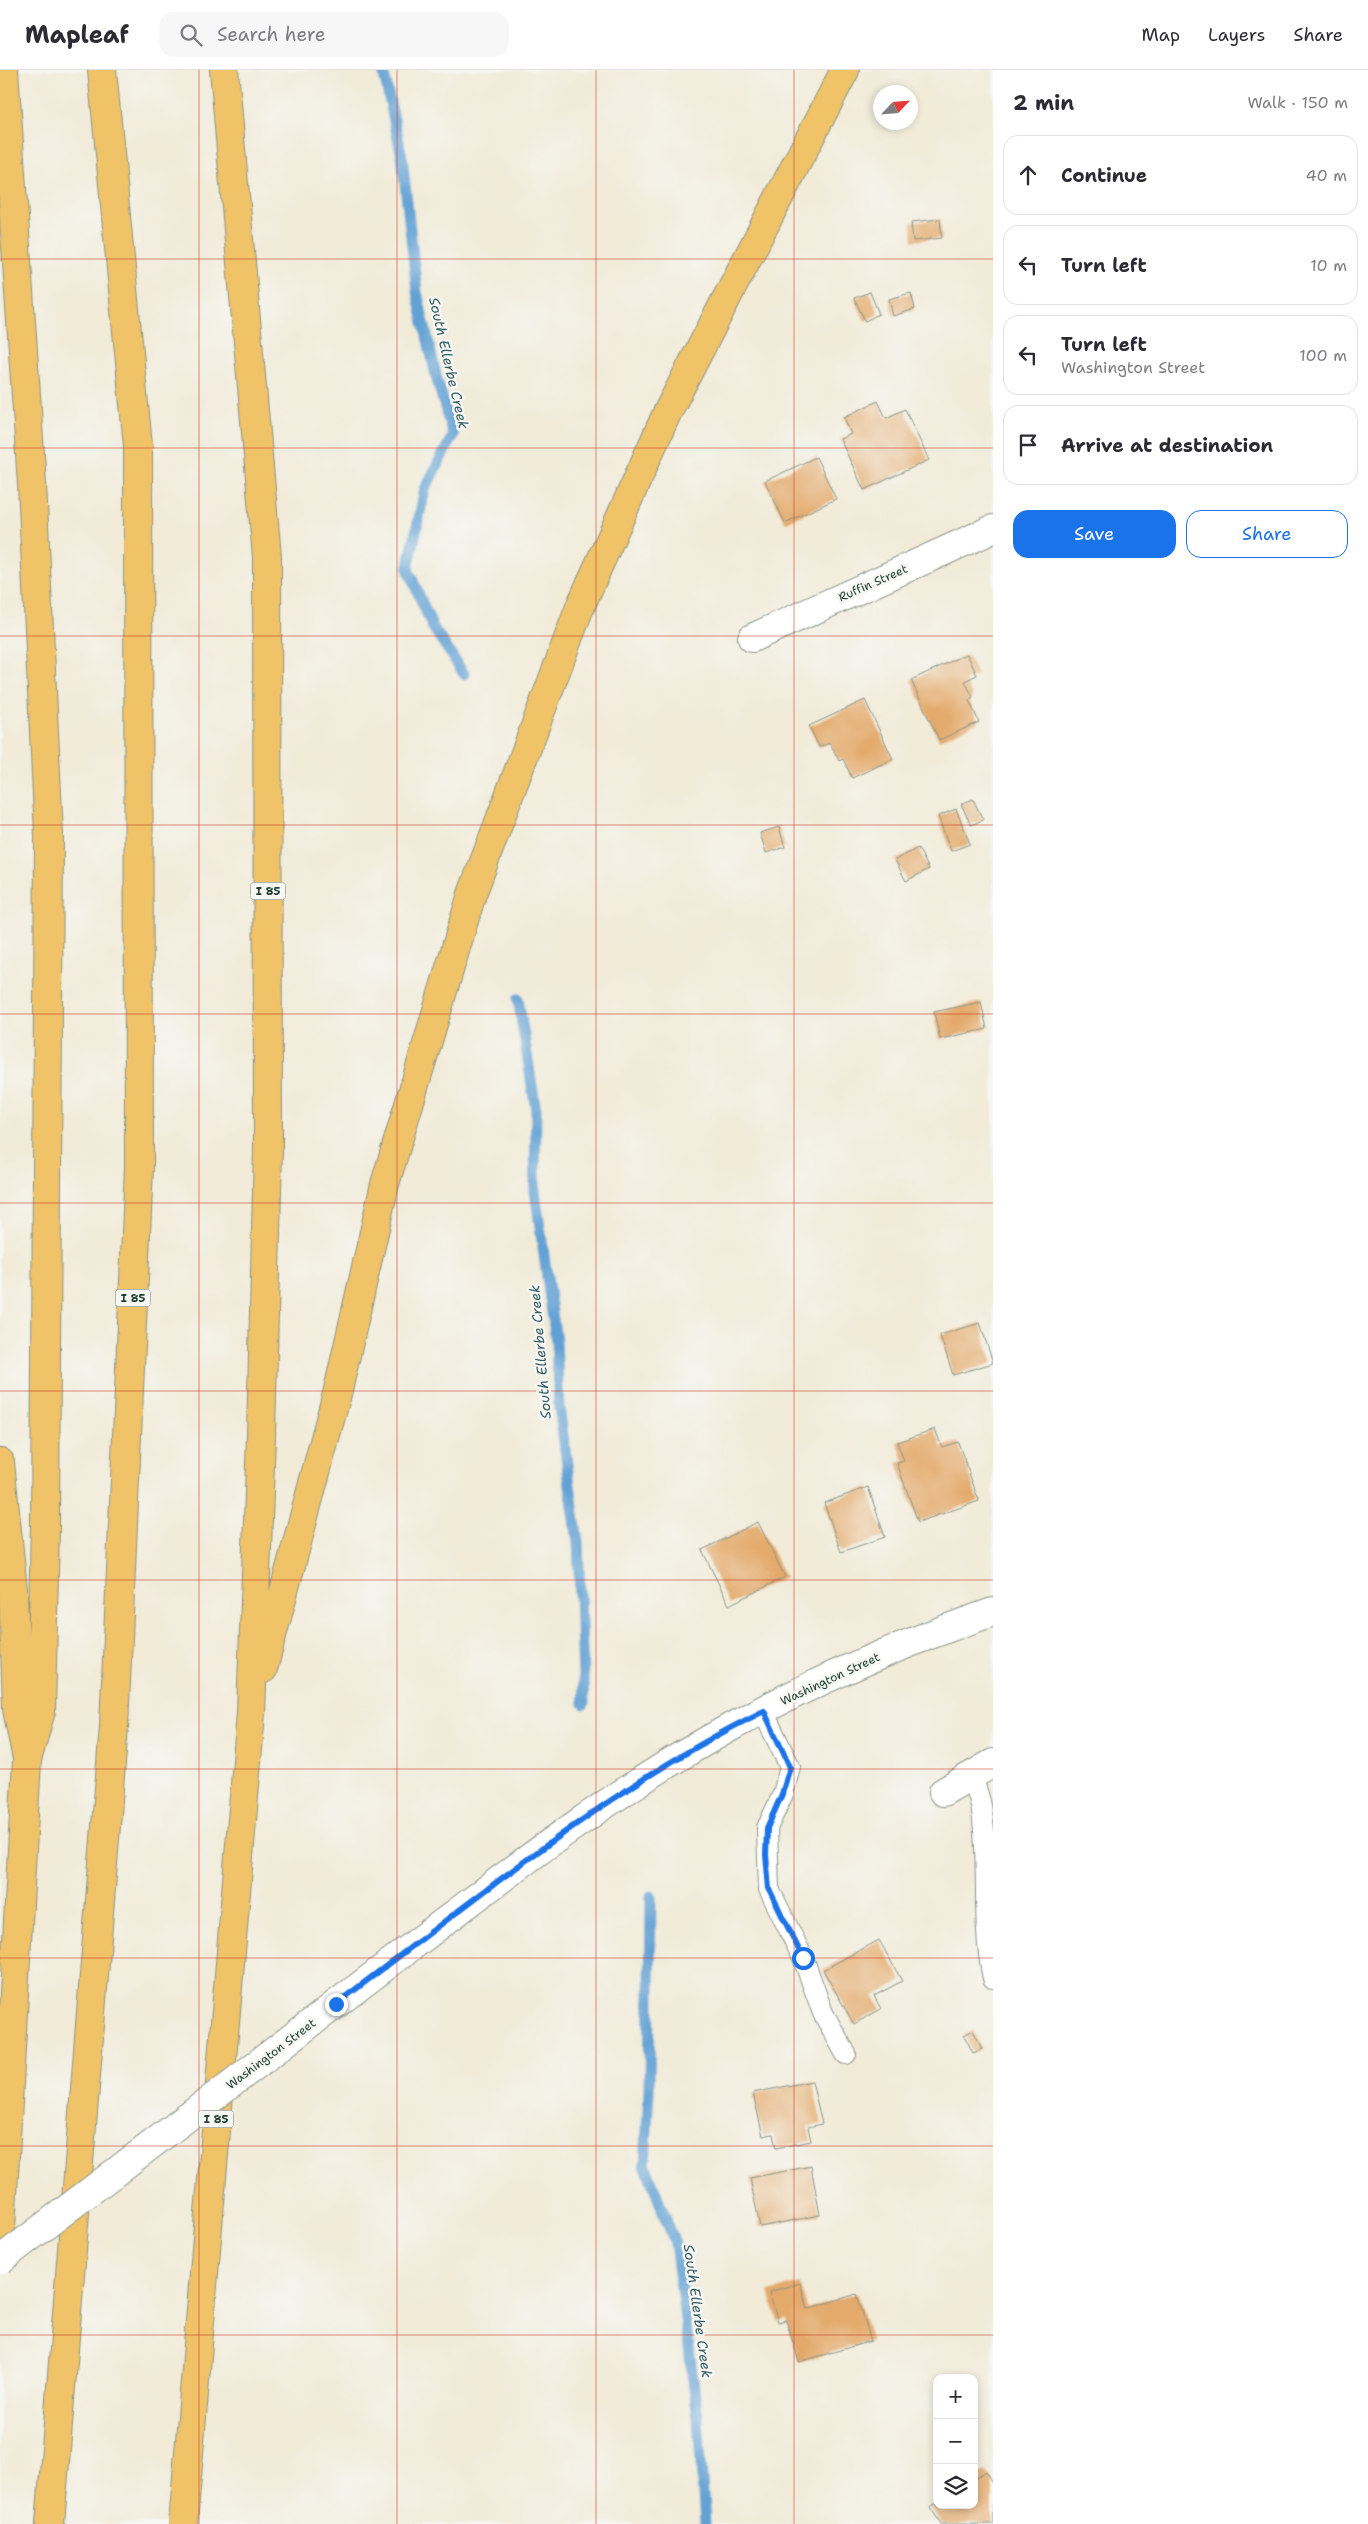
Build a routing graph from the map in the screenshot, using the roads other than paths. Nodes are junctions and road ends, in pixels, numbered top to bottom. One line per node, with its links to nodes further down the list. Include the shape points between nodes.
1 (4, 70): 11 (highway, via 32,484 49,835 41,1710)
2 (102, 70): 18 (highway, I 85, via 138,446 138,1167 114,1726)
3 (224, 70): 10 (highway, I 85, via 267,557 268,1149)
4 (845, 70): 10 (highway, via 667,413 580,607 472,894 385,1184 338,1390)
5 (993, 529): 6 (street, Ruffin Street)
6 (752, 638)
7 (0, 1462): 11 (highway, via 13,1590 17,1709)
8 (993, 1612): 9 (street, Washington Street, via 925,1636)
9 (764, 1711): 15 (lane, via 790,1767 767,1828 769,1889 803,1958 823,2013); 17 (street, Washington Street, bridge, via 732,1726 647,1778 548,1845)
10 (250, 1714): 19 (highway, I 85)
11 (27, 1760): 16 (highway)
12 (982, 1769): 13 (street); 14 (lane, via 988,1954)
13 (942, 1792)
14 (993, 1978)
15 (846, 2054)
16 (0, 2246)
17 (0, 2260)
18 (50, 2524)
19 (182, 2524)

